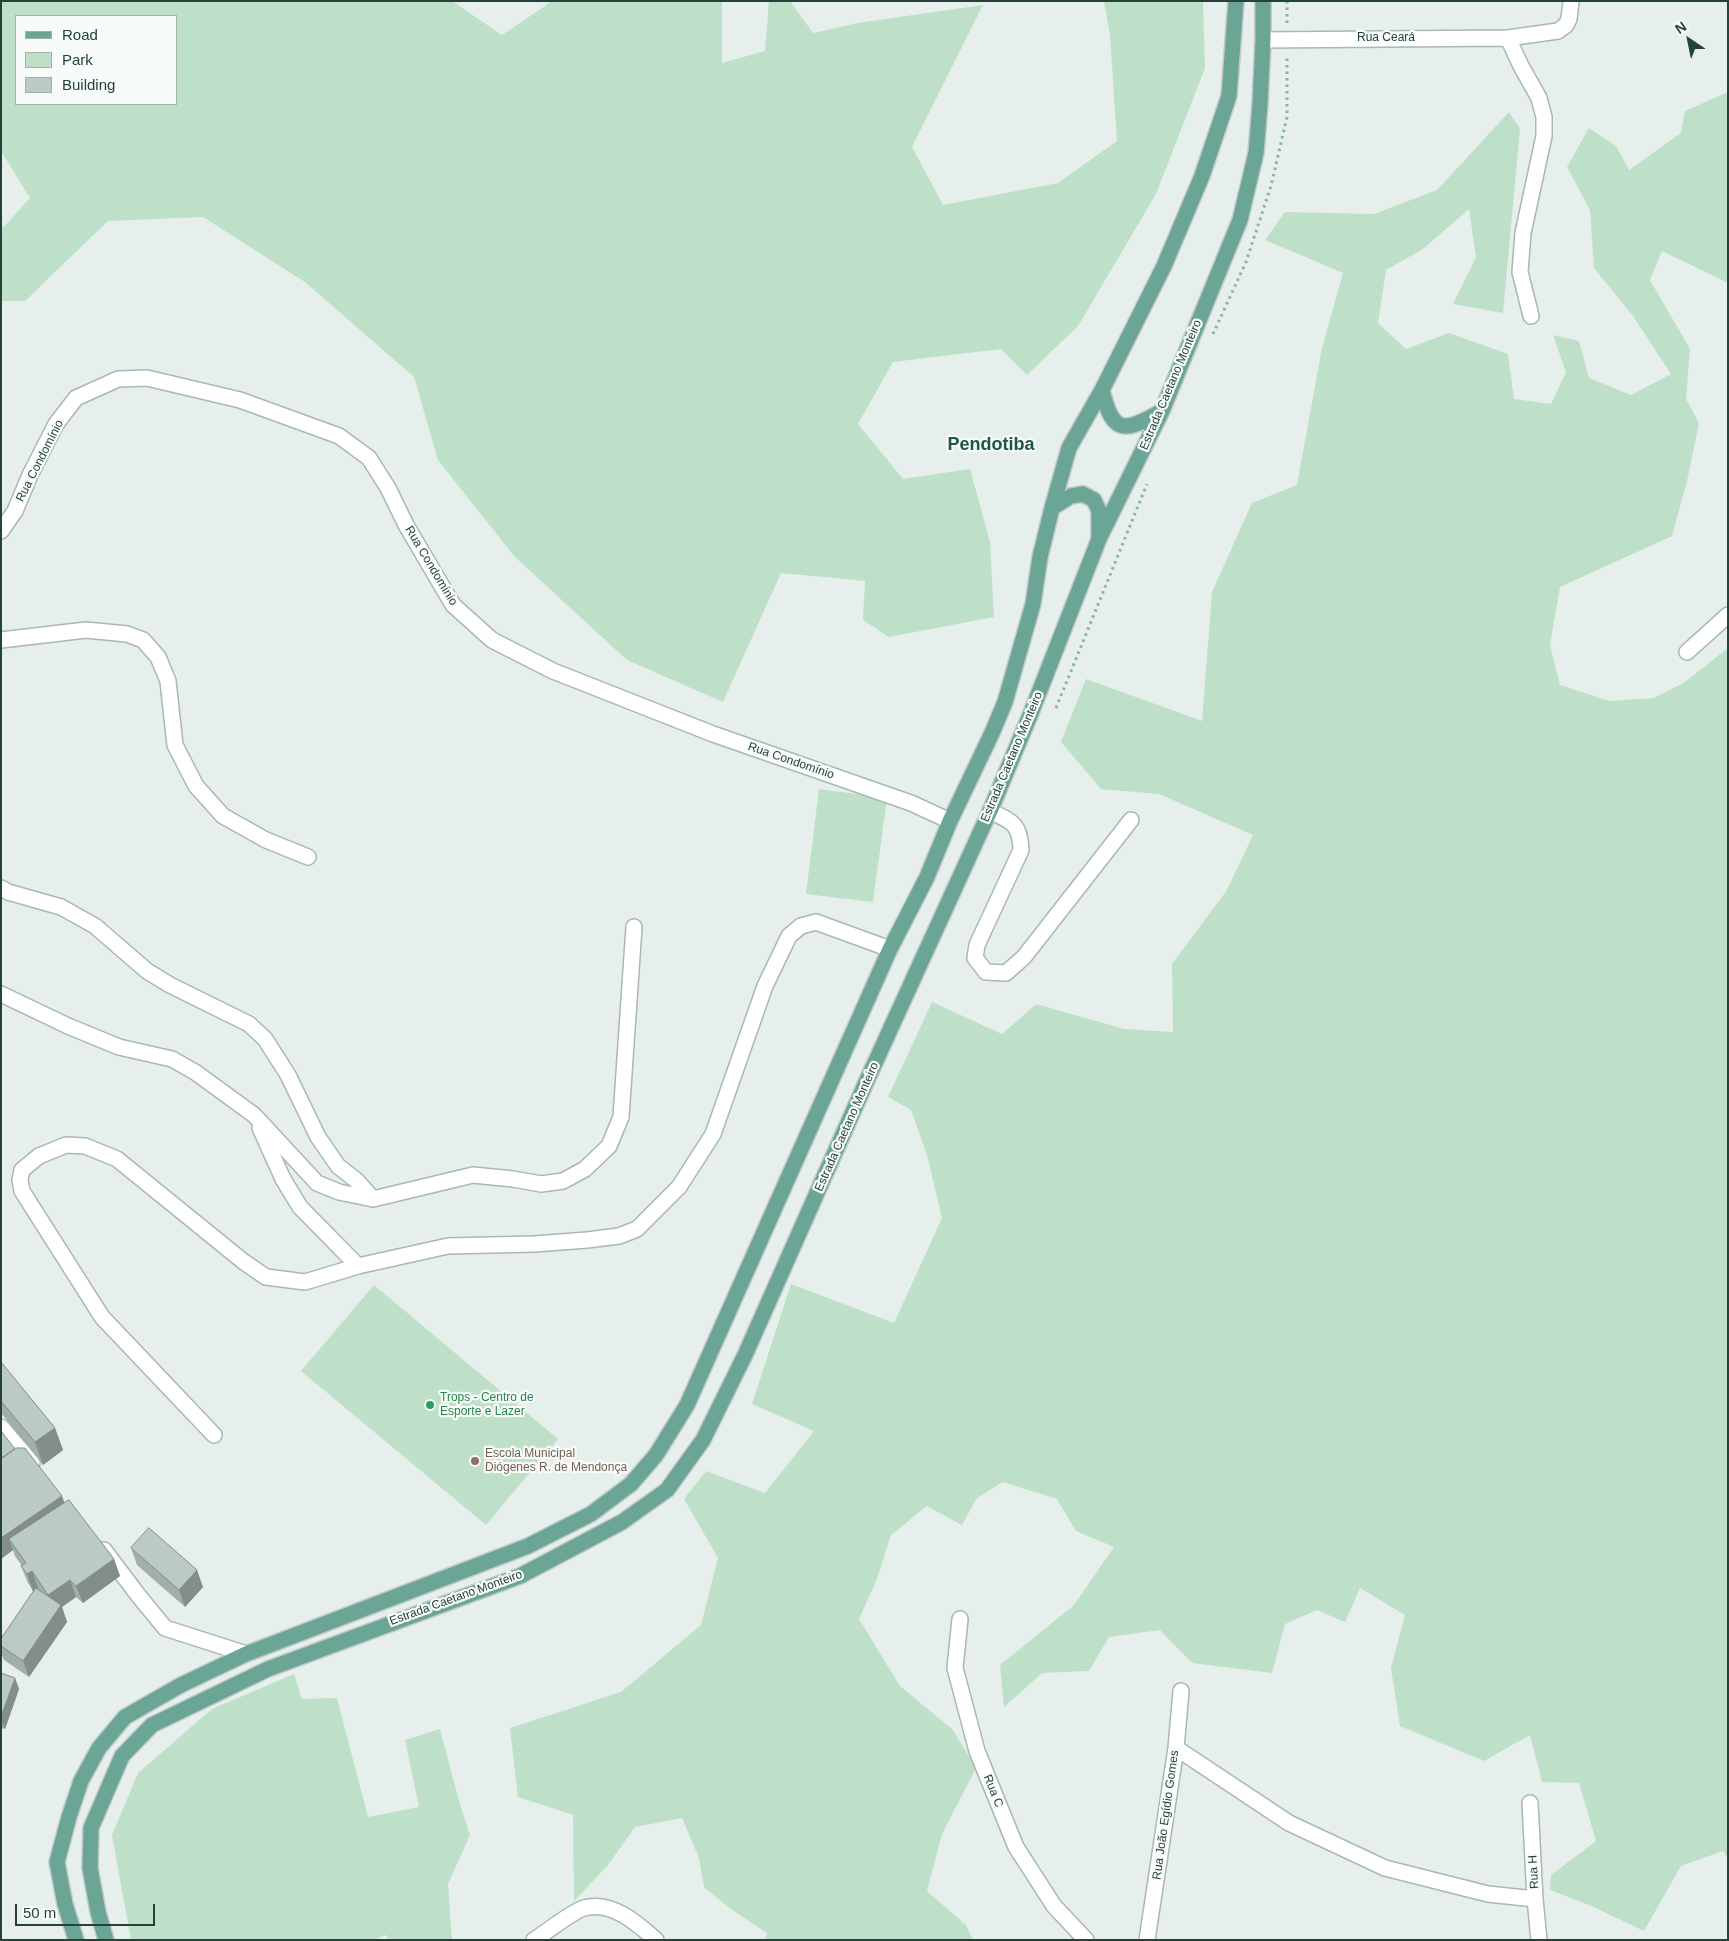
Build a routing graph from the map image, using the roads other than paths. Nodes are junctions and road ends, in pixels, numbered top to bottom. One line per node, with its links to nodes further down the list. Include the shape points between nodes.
1 (1236, 1): 7 (main road, Estrada Caetano Monteiro, via 1229,96 1205,167 1164,266)
2 (1262, 1): 5 (main road, Estrada Caetano Monteiro)
3 (1571, 1): 4 (street, Rua Ceará, via 1569,19 1558,31)
4 (1508, 38): 5 (street, Rua Ceará); 6 (street, via 1540,98 1544,117 1544,136 1523,233 1520,272)
5 (1263, 40): 8 (main road, Estrada Caetano Monteiro, via 1256,153 1240,220)
6 (1531, 316)
7 (1102, 390): 8 (main road, via 1111,418 1121,425 1131,426); 9 (main road, Estrada Caetano Monteiro, via 1069,448)
8 (1162, 411): 11 (main road, Estrada Caetano Monteiro)
9 (1052, 508): 11 (main road, via 1071,496 1083,494 1094,500 1099,511); 17 (main road, Estrada Caetano Monteiro, via 1033,604 1004,702)
10 (1, 531): 17 (street, Rua Condomínio, via 15,511 56,424 76,398 118,379 147,378 240,400 339,436 369,458 453,605 492,640 552,671 713,734 911,803)
11 (1099, 539): 15 (main road, Estrada Caetano Monteiro)
12 (1728, 615): 14 (street)
13 (1, 640): 18 (street, via 86,630 127,634 143,640 158,657 168,681 175,745 196,786 222,816 266,840)
14 (1687, 652)
15 (990, 811): 16 (street, via 1013,822 1021,835 1021,850 977,945 975,958 986,972 1006,972 1024,957); 37 (main road, Estrada Caetano Monteiro, via 745,1354 704,1440 667,1490 622,1522 520,1576 268,1669 152,1725 122,1756 91,1828 90,1868)
16 (1131, 820)
17 (950, 821): 21 (main road, Estrada Caetano Monteiro)
18 (308, 857)
19 (1, 888): 24 (street, via 61,907 95,926 146,971 249,1024 265,1039 284,1068 318,1137 338,1166)
20 (634, 927): 24 (street, via 621,1117 609,1146 585,1169 563,1181 541,1184 473,1175)
21 (890, 949): 25 (street, via 816,922 801,926 789,936 765,986 712,1134 680,1188 637,1228 619,1236 587,1240 448,1246); 31 (main road, Estrada Caetano Monteiro, via 687,1405 656,1454 631,1484 591,1514 528,1546)
22 (1, 994): 23 (street, via 119,1047 172,1059)
23 (254, 1115): 24 (street, via 317,1183 339,1192); 25 (street, via 283,1179 300,1207)
24 (373, 1199)
25 (358, 1266): 27 (street, via 305,1282 266,1277 117,1159 85,1146 66,1145 39,1156 22,1170 22,1192 102,1317)
26 (1, 1427): 28 (street)
27 (214, 1435)
28 (39, 1472)
29 (95, 1539): 31 (street, via 166,1628)
30 (960, 1620): 40 (street, Rua C, via 955,1668 977,1751 1016,1847 1054,1906)
31 (246, 1654): 36 (main road, Estrada Caetano Monteiro, via 125,1717 99,1748 81,1781 57,1862)
32 (1181, 1691): 33 (street, Rua João Egídio Gomes)
33 (1176, 1748): 35 (street, via 1289,1823 1385,1868 1488,1894); 41 (street, Rua João Egídio Gomes)
34 (1530, 1803): 35 (street, Rua H)
35 (1535, 1899): 42 (street, Rua H)
36 (76, 1940)
37 (106, 1940)
38 (534, 1940): 39 (street, via 582,1908 602,1906 631,1919)
39 (656, 1940)
40 (1086, 1940)
41 (1147, 1940)
42 (1540, 1940)

